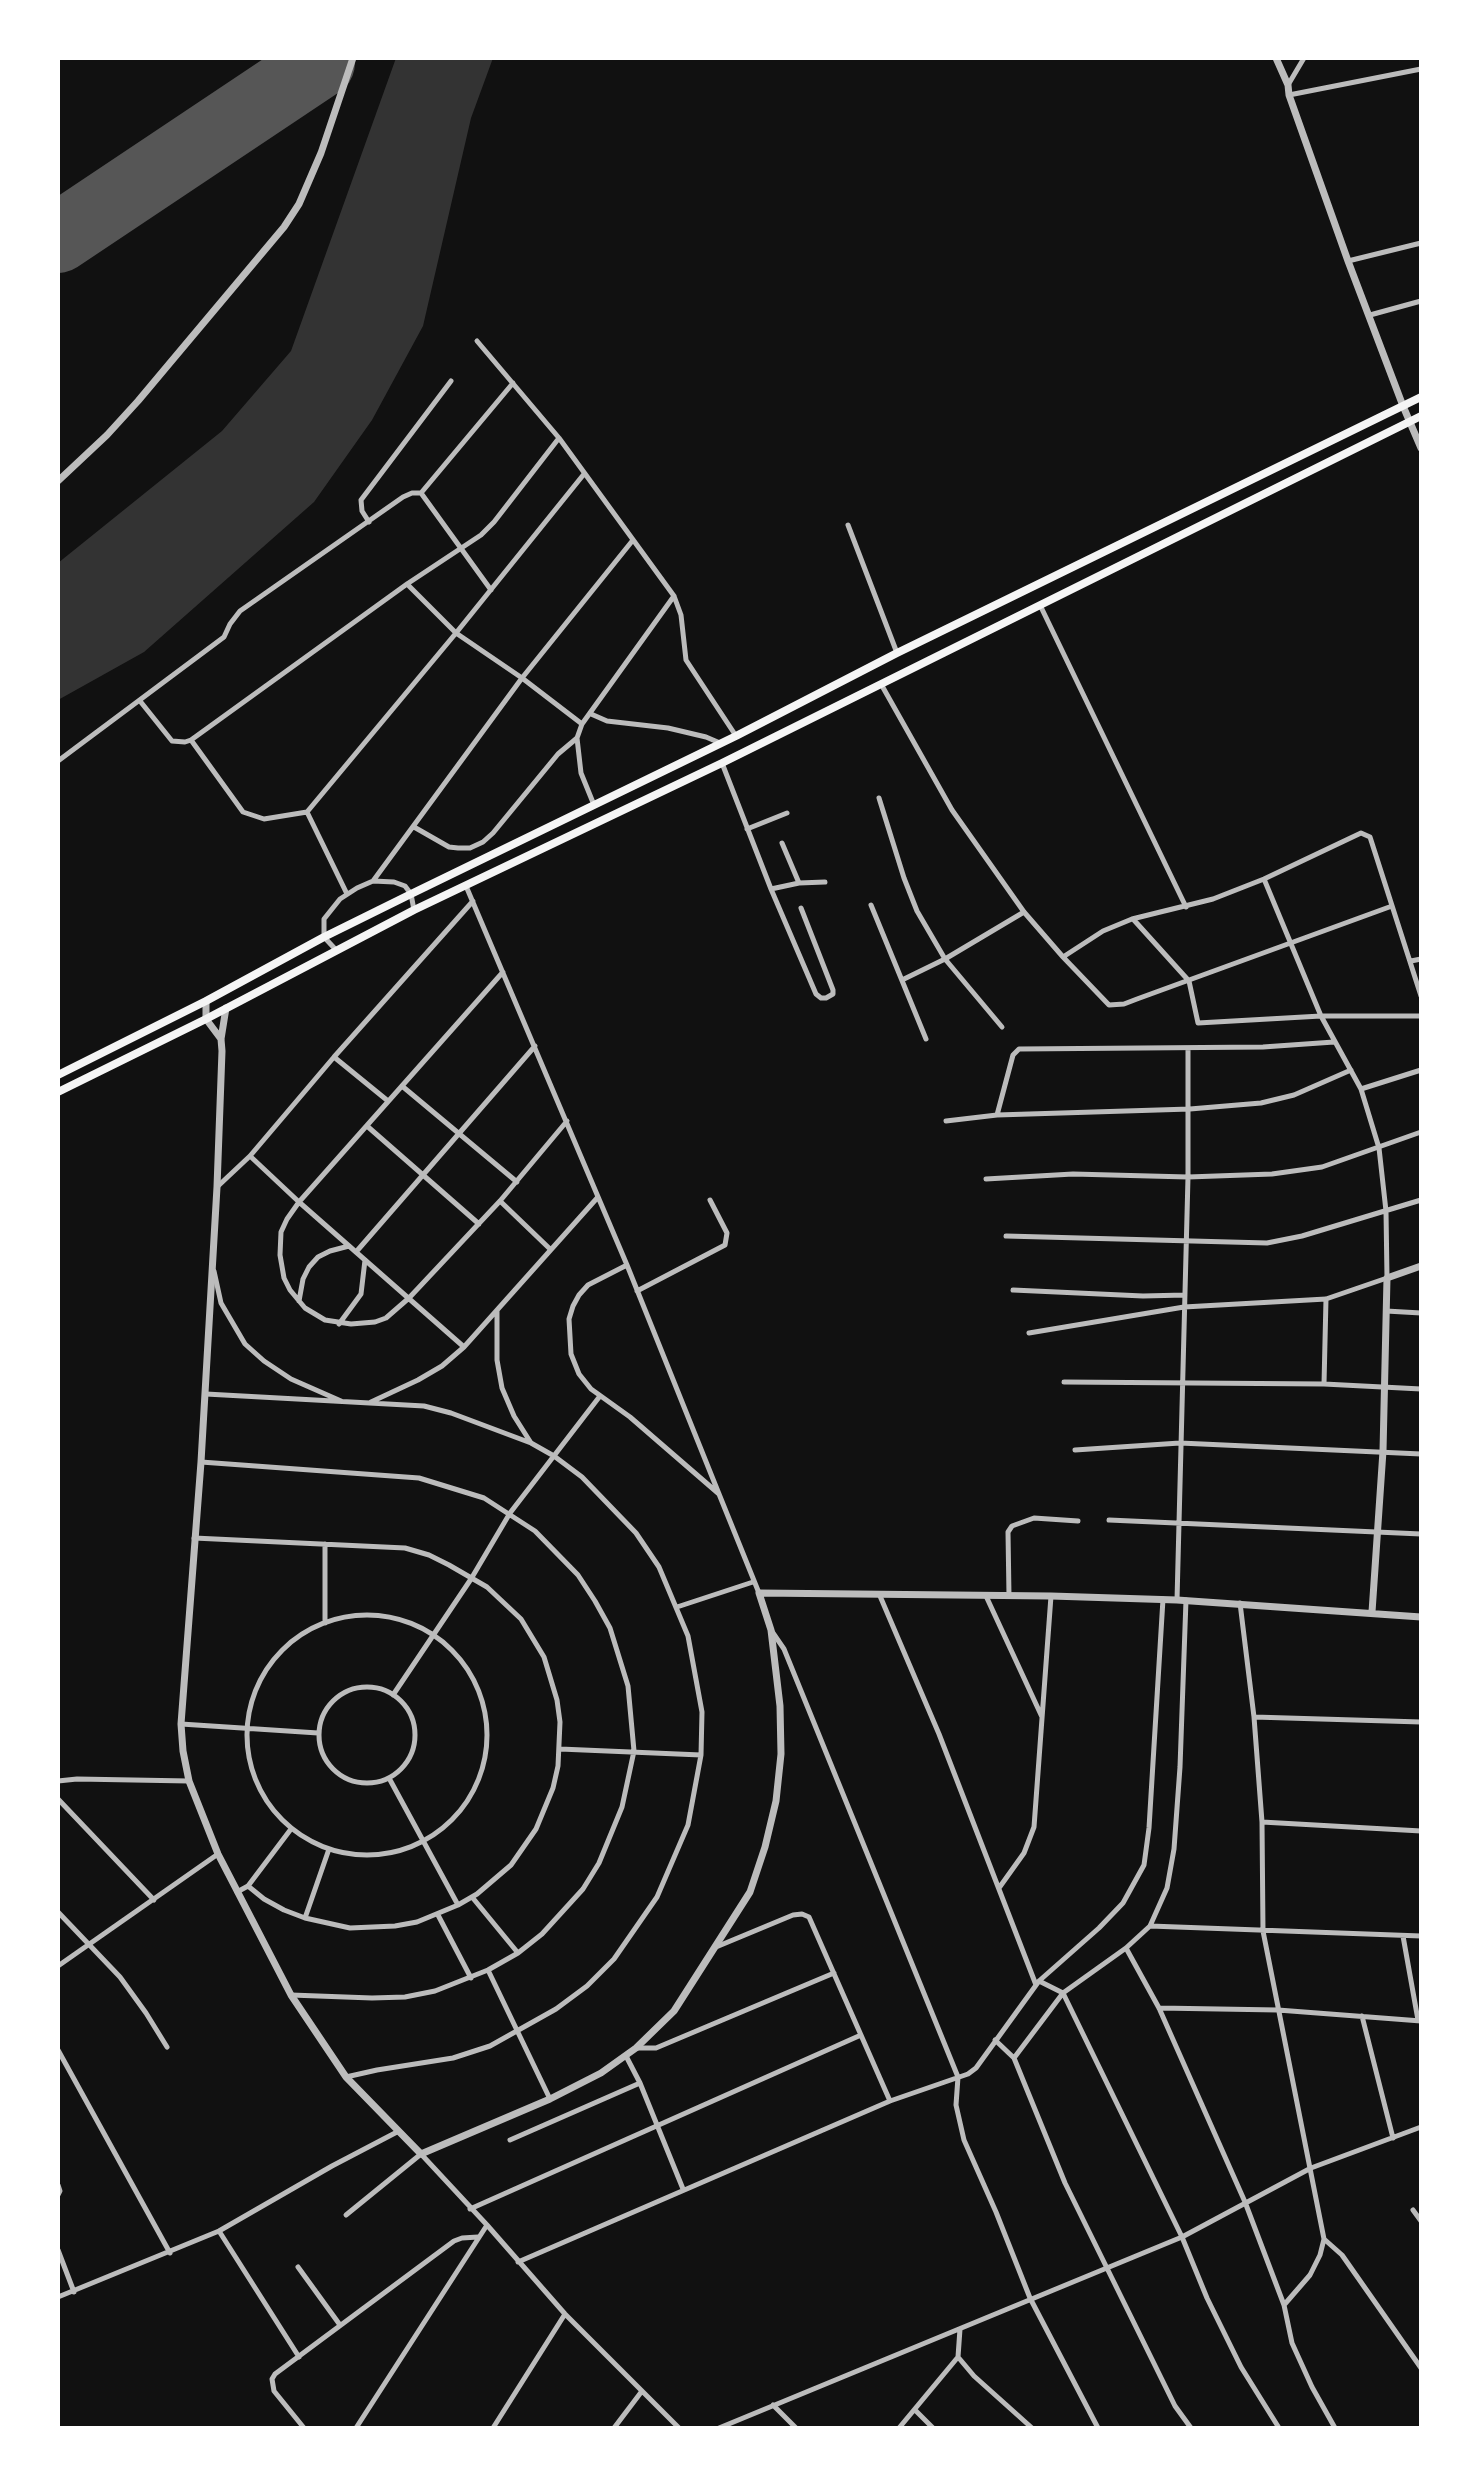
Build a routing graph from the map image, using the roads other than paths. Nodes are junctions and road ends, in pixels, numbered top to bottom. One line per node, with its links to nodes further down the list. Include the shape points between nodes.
1 (353, 58): 21 (street, via 321,153 284,227 138,401)
2 (1276, 58): 5 (street)
3 (1304, 58): 5 (street)
4 (1421, 69): 6 (street)
5 (1289, 85): 6 (street)
6 (1289, 95): 8 (street)
7 (1421, 243): 8 (street)
8 (1348, 261): 10 (street)
9 (1421, 301): 10 (street)
10 (1370, 315): 15 (street)
11 (477, 341): 13 (street)
12 (451, 381): 23 (street, via 361,500)
13 (513, 383): 18 (street); 22 (street)
14 (1421, 397): 15 (main road)
15 (1403, 406): 17 (street); 32 (main road)
16 (1421, 416): 17 (main road)
17 (1410, 421): 19 (street); 30 (main road)
18 (559, 438): 20 (street); 26 (street, via 494,522)
19 (1421, 448)
20 (584, 474): 25 (street); 28 (street)
21 (58, 481)
22 (421, 493): 23 (street, via 407,495); 26 (street)
23 (369, 522): 35 (street, via 240,611 224,637)
24 (848, 525): 32 (street)
25 (633, 540): 29 (street); 33 (street)
26 (461, 546): 27 (street); 28 (street)
27 (407, 584): 31 (street); 40 (street)
28 (491, 590): 31 (street)
29 (674, 596): 36 (street); 38 (street, via 686,660)
30 (1040, 605): 34 (main road); 62 (street)
31 (456, 634): 33 (street); 46 (street)
32 (897, 653): 38 (main road)
33 (522, 678): 37 (street); 48 (street)
34 (881, 684): 43 (main road); 65 (street, via 952,810)
35 (140, 701): 40 (street, via 172,741); 42 (street)
36 (591, 714): 37 (street); 41 (street)
37 (582, 724): 39 (street)
38 (736, 736): 41 (main road)
39 (577, 738): 45 (street, via 581,773); 48 (street, via 483,842 470,848 449,847)
40 (191, 740): 46 (street, via 243,812 264,819)
41 (721, 744): 45 (main road)
42 (58, 761)
43 (722, 763): 49 (street); 55 (main road)
44 (879, 798): 71 (street, via 917,911)
45 (594, 805): 58 (main road)
46 (307, 812): 57 (street)
47 (787, 813): 49 (street)
48 (414, 827): 52 (street)
49 (747, 829): 56 (street)
50 (782, 843): 54 (street)
51 (1264, 879): 61 (street, via 1365,834 1370,837); 62 (street); 68 (street)
52 (373, 881): 57 (street); 58 (street, via 394,882)
53 (825, 882): 54 (street)
54 (799, 883): 56 (street)
55 (466, 886): 59 (street); 64 (main road)
56 (771, 890): 63 (street, via 816,994 831,996 834,990)
57 (347, 894): 67 (street, via 327,914)
58 (411, 894): 64 (street); 67 (main road)
59 (473, 901): 74 (street); 89 (street)
60 (871, 905): 75 (street)
61 (1392, 906): 68 (street); 73 (street)
62 (1186, 907): 66 (street)
63 (801, 908)
64 (414, 910): 69 (main road)
65 (1024, 912): 70 (street); 71 (street)
66 (1132, 919): 70 (street); 76 (street)
67 (324, 937): 69 (street); 78 (main road)
68 (1290, 943): 76 (street); 80 (street)
69 (337, 951): 79 (main road)
70 (1063, 957): 76 (street, via 1109,1004 1124,1004)
71 (945, 959): 75 (street); 83 (street)
72 (1421, 959): 73 (street)
73 (1410, 961): 77 (street)
74 (503, 972): 87 (street); 93 (street)
75 (902, 980): 85 (street)
76 (1189, 981): 80 (street, via 1198,1023)
77 (1421, 996)
78 (206, 1001): 82 (street); 92 (main road)
79 (226, 1008): 82 (main road); 84 (street)
80 (1321, 1016): 81 (street); 86 (street)
81 (1421, 1016)
82 (206, 1019): 84 (street); 95 (main road)
83 (1002, 1027)
84 (221, 1039): 110 (street)
85 (926, 1039)
86 (1333, 1039): 88 (street, via 1263,1047); 90 (street)
87 (534, 1046): 99 (street); 103 (street)
88 (1188, 1048): 97 (street); 98 (street, via 1022,1049 1014,1053)
89 (334, 1057): 96 (street); 105 (street)
90 (1351, 1070): 94 (street); 97 (street, via 1276,1101)
91 (1421, 1070): 94 (street)
92 (58, 1074)
93 (402, 1086): 96 (street); 103 (street)
94 (1361, 1089): 104 (street)
95 (58, 1092)
96 (388, 1101): 101 (street)
97 (1190, 1109): 98 (street); 107 (street)
98 (997, 1115): 100 (street)
99 (567, 1121): 109 (street); 111 (street)
100 (947, 1121)
101 (367, 1126): 106 (street); 115 (street)
102 (1421, 1132): 104 (street)
103 (458, 1133): 106 (street); 109 (street)
104 (1379, 1148): 107 (street, via 1322,1167); 116 (street)
105 (250, 1156): 110 (street); 115 (street)
106 (421, 1174): 117 (street); 122 (street)
107 (1188, 1177): 108 (street, via 1073,1174); 119 (street)
108 (986, 1179)
109 (517, 1182): 114 (street)
110 (217, 1186): 124 (street)
111 (598, 1197): 121 (street); 125 (street)
112 (710, 1200): 129 (street, via 727,1233 725,1245)
113 (1421, 1200): 116 (street)
114 (500, 1201): 117 (street); 121 (street)
115 (299, 1202): 120 (street); 133 (street, via 281,1233 284,1278)
116 (1386, 1212): 119 (street, via 1285,1241); 127 (street)
117 (479, 1224): 131 (street)
118 (1006, 1236): 119 (street)
119 (1186, 1242): 130 (street)
120 (349, 1247): 122 (street); 133 (street, via 318,1257 303,1279)
121 (550, 1249): 135 (street)
122 (356, 1252): 123 (street)
123 (365, 1261): 131 (street); 138 (street, via 361,1294)
124 (213, 1263): 146 (street); 148 (street, via 221,1303 245,1344 291,1379)
125 (627, 1265): 129 (street); 147 (street, via 588,1285 569,1319 569,1342 579,1374)
126 (1421, 1266): 127 (street)
127 (1387, 1278): 132 (street); 136 (street)
128 (1013, 1290): 130 (street)
129 (637, 1291): 157 (street)
130 (1185, 1295): 134 (street)
131 (410, 1298): 138 (street, via 386,1318); 140 (street)
132 (1326, 1299): 134 (street); 143 (street)
133 (299, 1301): 138 (street, via 325,1321)
134 (1184, 1307): 139 (street); 142 (street)
135 (497, 1308): 140 (street); 150 (street, via 502,1388)
136 (1386, 1311): 137 (street); 144 (street)
137 (1421, 1313)
138 (339, 1324)
139 (1029, 1333)
140 (464, 1347): 149 (street, via 418,1380)
141 (1064, 1382): 142 (street)
142 (1183, 1382): 143 (street); 151 (street)
143 (1324, 1384): 144 (street)
144 (1385, 1387): 145 (street); 153 (street)
145 (1421, 1389)
146 (205, 1394): 148 (street); 156 (street)
147 (600, 1396): 155 (street); 157 (street)
148 (344, 1402): 149 (street)
149 (368, 1403): 150 (street, via 424,1406)
150 (531, 1443): 155 (street)
151 (1180, 1443): 152 (street); 153 (street); 161 (street)
152 (1075, 1450)
153 (1383, 1451): 154 (street); 162 (street)
154 (1421, 1454)
155 (554, 1456): 158 (street); 177 (street, via 582,1477 636,1533 659,1567)
156 (201, 1462): 158 (street, via 419,1478 484,1498); 164 (street)
157 (719, 1494): 167 (street)
158 (510, 1513): 166 (street); 191 (street, via 565,1560 610,1628 628,1686)
159 (1109, 1520): 161 (street)
160 (1077, 1521): 171 (street, via 1034,1518 1012,1525 1008,1532)
161 (1181, 1522): 162 (street); 174 (street)
162 (1378, 1531): 163 (street); 178 (street)
163 (1421, 1534)
164 (194, 1538): 165 (street); 187 (street)
165 (325, 1544): 166 (street, via 404,1548 429,1555); 180 (street)
166 (471, 1579): 182 (street); 190 (street, via 505,1602 534,1637 557,1700)
167 (753, 1582): 168 (street); 177 (street)
168 (760, 1593): 169 (street); 181 (street)
169 (880, 1596): 170 (street); 204 (street)
170 (986, 1596): 171 (street); 185 (street)
171 (1009, 1596): 172 (street)
172 (1051, 1596): 173 (street); 185 (street)
173 (1163, 1599): 174 (street); 224 (street, via 1144,1865 1112,1915)
174 (1177, 1600): 175 (street)
175 (1186, 1600): 176 (street); 212 (street, via 1174,1849 1167,1888)
176 (1240, 1603): 178 (street); 184 (street)
177 (677, 1607): 192 (street, via 688,1636 702,1712)
178 (1372, 1612): 179 (street)
179 (1421, 1616)
180 (325, 1623): 182 (street, via 380,1616); 188 (street, via 300,1636 270,1665 256,1689)
181 (771, 1630): 217 (street, via 780,1706 776,1801 750,1892); 240 (street, via 789,1661)
182 (432, 1635): 183 (street); 200 (street, via 453,1652 477,1687 487,1741 482,1768 465,1805)
183 (393, 1695): 189 (street, via 366,1687 345,1693 324,1712); 193 (street, via 411,1716 415,1737 406,1763)
184 (1254, 1717): 186 (street); 197 (street)
185 (1043, 1720): 204 (street, via 1034,1827 1024,1853)
186 (1421, 1722)
187 (181, 1724): 188 (street); 195 (street)
188 (246, 1730): 189 (street); 198 (street, via 248,1758 257,1785 271,1809)
189 (318, 1733): 193 (street, via 325,1760 341,1776 362,1783)
190 (560, 1749): 191 (street); 206 (street, via 553,1788 536,1829 511,1865)
191 (634, 1751): 192 (street); 219 (street, via 622,1807 599,1863 564,1912)
192 (701, 1755): 231 (street, via 688,1825 657,1897 637,1929 587,1986)
193 (389, 1778): 200 (street)
194 (58, 1781): 195 (street)
195 (188, 1781): 202 (street)
196 (58, 1799): 207 (street)
197 (1262, 1822): 199 (street); 213 (street)
198 (291, 1829): 201 (street); 203 (street)
199 (1421, 1831)
200 (424, 1841): 201 (street, via 370,1855); 208 (street)
201 (328, 1849): 211 (street)
202 (218, 1854): 205 (street); 207 (street)
203 (248, 1886): 205 (street); 211 (street, via 264,1899)
204 (999, 1888): 224 (street)
205 (237, 1892): 226 (street)
206 (472, 1897): 208 (street); 219 (street)
207 (154, 1900): 216 (street)
208 (458, 1905): 210 (street)
209 (58, 1912): 216 (street)
210 (438, 1915): 211 (street, via 373,1928); 223 (street)
211 (305, 1918)
212 (1150, 1926): 213 (street); 218 (street)
213 (1263, 1931): 214 (street); 228 (street)
214 (1403, 1936): 215 (street); 230 (street)
215 (1421, 1936)
216 (88, 1944): 220 (street); 234 (street, via 120,1977)
217 (716, 1947): 222 (street, via 802,1914 813,1921); 235 (street, via 674,2011)
218 (1126, 1948): 225 (street); 227 (street)
219 (518, 1953): 221 (street)
220 (58, 1966)
221 (488, 1970): 223 (street); 231 (street)
222 (834, 1973): 232 (street); 235 (street, via 656,2048)
223 (471, 1978): 226 (street, via 405,1997)
224 (1037, 1983): 225 (street); 233 (street)
225 (1063, 1993): 238 (street); 262 (street)
226 (291, 1995): 239 (street)
227 (1159, 2008): 228 (street); 254 (street)
228 (1278, 2010): 229 (street); 250 (street)
229 (1362, 2016): 230 (street); 247 (street)
230 (1419, 2020)
231 (519, 2032): 239 (street, via 453,2057); 242 (street)
232 (861, 2035): 243 (street); 244 (street)
233 (995, 2040): 238 (street); 240 (street, via 976,2068)
234 (167, 2047)
235 (636, 2048): 237 (street)
236 (58, 2050): 265 (street)
237 (626, 2056): 241 (street); 242 (street)
238 (1014, 2058): 268 (street, via 1065,2183)
239 (346, 2077): 246 (street)
240 (958, 2077): 243 (street); 271 (street, via 956,2105 964,2140)
241 (640, 2083): 244 (street); 248 (street)
242 (550, 2099): 249 (street)
243 (890, 2101): 252 (street)
244 (655, 2125): 252 (street); 255 (street)
245 (1421, 2127): 247 (street)
246 (397, 2132): 249 (street); 260 (street)
247 (1393, 2138): 250 (street)
248 (510, 2140)
249 (421, 2154): 255 (street); 257 (street)
250 (1311, 2168): 254 (street); 263 (street)
251 (58, 2185): 253 (street)
252 (683, 2189): 266 (street)
253 (58, 2194)
254 (1245, 2202): 262 (street); 272 (street)
255 (470, 2209): 259 (street)
256 (1413, 2210): 258 (street)
257 (346, 2215)
258 (1421, 2221)
259 (488, 2225): 261 (street); 266 (street)
260 (219, 2231): 265 (street); 277 (street)
261 (478, 2237): 274 (street, via 454,2241); 285 (street)
262 (1182, 2237): 268 (street); 296 (street, via 1241,2367)
263 (1324, 2239): 272 (street, via 1314,2269); 279 (street, via 1342,2255)
264 (58, 2250): 269 (street)
265 (170, 2253): 269 (street)
266 (517, 2262): 273 (street)
267 (298, 2267): 274 (street)
268 (1108, 2267): 271 (street); 295 (street)
269 (74, 2292): 270 (street)
270 (58, 2297)
271 (1030, 2298): 275 (street); 294 (street)
272 (1284, 2305): 297 (street, via 1292,2343)
273 (565, 2314): 281 (street); 286 (street)
274 (341, 2325): 277 (street)
275 (960, 2329): 278 (street); 282 (street)
276 (1421, 2356): 279 (street)
277 (299, 2357): 284 (street, via 271,2379 274,2391)
278 (958, 2357): 283 (street); 293 (street)
279 (1414, 2357): 280 (street)
280 (1421, 2368)
281 (642, 2391): 287 (street); 288 (street)
282 (773, 2405): 289 (street); 290 (street)
283 (915, 2410): 291 (street); 292 (street)
284 (304, 2428)
285 (356, 2428)
286 (493, 2428)
287 (614, 2428)
288 (679, 2428)
289 (719, 2428)
290 (796, 2428)
291 (899, 2428)
292 (933, 2428)
293 (1032, 2428)
294 (1098, 2428)
295 (1190, 2428)
296 (1279, 2428)
297 (1335, 2428)

